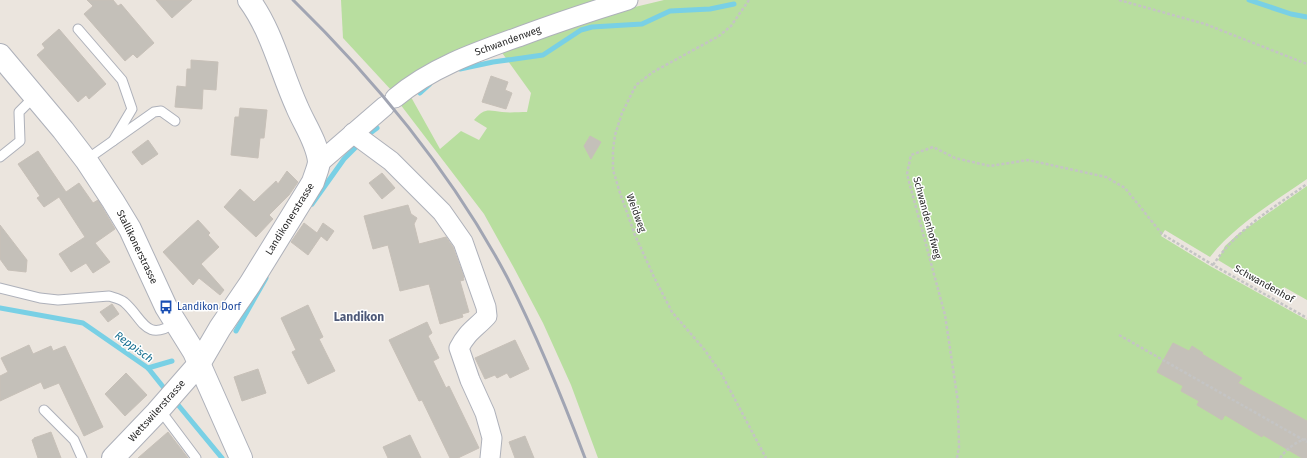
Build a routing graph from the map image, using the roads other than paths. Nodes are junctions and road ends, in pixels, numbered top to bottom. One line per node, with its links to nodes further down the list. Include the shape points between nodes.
1 (249, 0): 11 (street, via 256,9 317,151)
2 (628, 0): 7 (street, Schwandenweg, via 486,48 443,66 420,78)
3 (78, 29): 8 (lane, via 122,80 132,109)
4 (0, 55): 5 (street, Stallikonerstrasse)
5 (35, 96): 9 (lane, via 19,112 20,141); 10 (street, Stallikonerstrasse)
6 (175, 121): 8 (lane, via 161,111 154,112)
7 (353, 133): 11 (street, Schwandenweg); 21 (street, via 391,161 442,212 463,242 488,316 470,331 459,348 485,413 492,438)
8 (114, 141): 10 (lane)
9 (0, 157)
10 (86, 160): 13 (street, Stallikonerstrasse, via 114,200 166,308)
11 (319, 163): 14 (street, Landikonerstrasse, via 314,182)
12 (0, 288): 13 (lane, via 58,300 109,296 124,302 142,324 150,329 164,330)
13 (176, 323): 14 (street, Stallikonerstrasse)
14 (199, 364): 15 (street, Wettswilerstrasse); 20 (street, Stallikonerstrasse)
15 (162, 408): 17 (street, Wettswilerstrasse); 19 (lane)
16 (44, 410): 18 (lane, via 74,440)
17 (121, 454)
18 (82, 458)
19 (196, 458)
20 (242, 458)
21 (490, 458)

